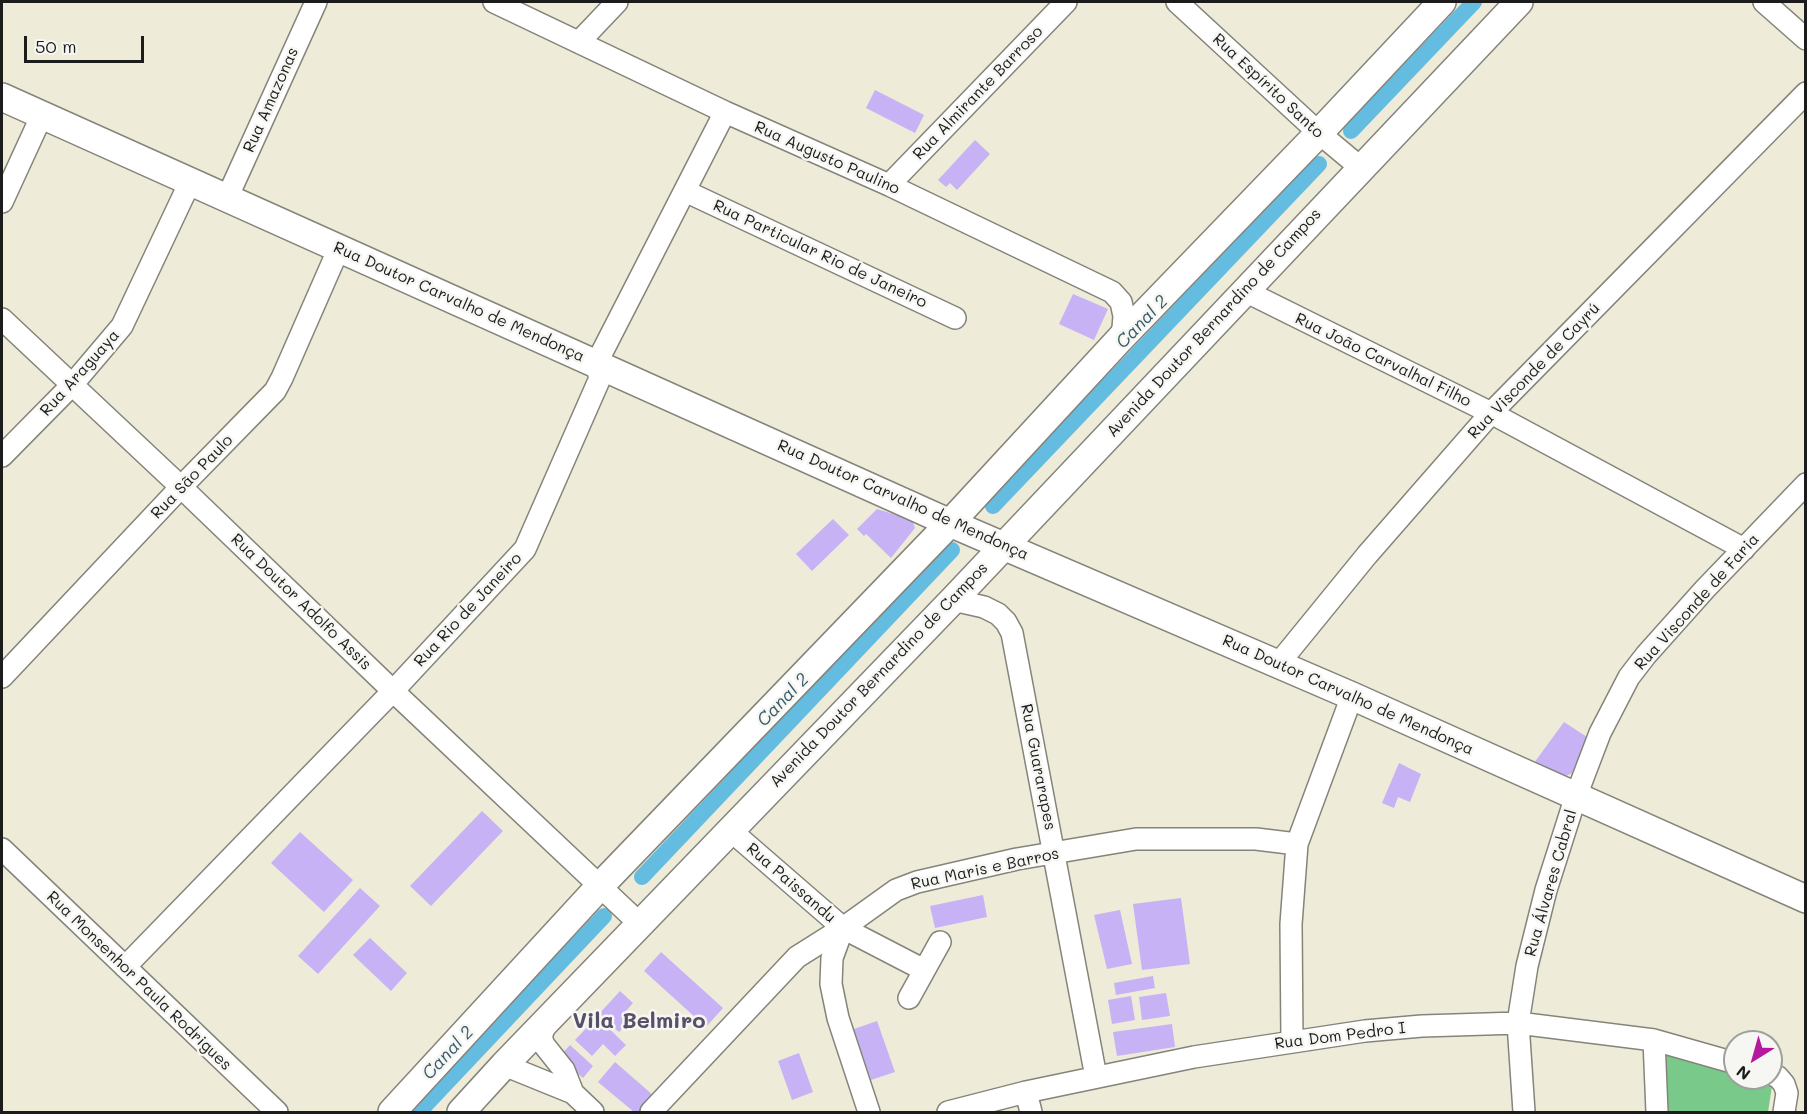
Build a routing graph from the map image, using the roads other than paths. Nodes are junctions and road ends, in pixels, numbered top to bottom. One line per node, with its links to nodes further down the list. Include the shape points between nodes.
1 (316, 2): 20 (street, Rua Amazonas)
2 (494, 2): 10 (street, Rua Augusto Paulino)
3 (617, 2): 10 (street)
4 (1066, 2): 18 (street, Rua Almirante Barroso)
5 (1177, 2): 15 (street, Rua Espírito Santo)
6 (1442, 2): 15 (main road)
7 (1519, 2): 16 (main road, Avenida Doutor Bernardino de Campos)
8 (1764, 2): 9 (street)
9 (1806, 39)
10 (579, 42): 13 (street, Rua Augusto Paulino)
11 (1806, 93): 29 (street, Rua Visconde de Cayrú)
12 (2, 97): 14 (main road, Rua Doutor Carvalho de Mendonça)
13 (725, 112): 18 (street, Rua Augusto Paulino); 19 (street, Rua Rio de Janeiro)
14 (42, 115): 17 (main road, Rua Doutor Carvalho de Mendonça); 21 (street)
15 (1318, 133): 16 (street, Rua Espírito Santo); 26 (main road)
16 (1361, 168): 23 (main road, Avenida Doutor Bernardino de Campos)
17 (190, 182): 20 (main road, Rua Doutor Carvalho de Mendonça); 28 (street, Rua Araguaya, via 122,327)
18 (889, 185): 26 (street, Rua Augusto Paulino, via 1112,292 1121,302 1125,316)
19 (685, 190): 24 (street, Rua Particular Rio de Janeiro); 27 (street, Rua Rio de Janeiro)
20 (227, 198): 22 (main road, Rua Doutor Carvalho de Mendonça)
21 (2, 202)
22 (339, 248): 27 (main road, Rua Doutor Carvalho de Mendonça); 32 (street, Rua São Paulo, via 275,391)
23 (1245, 291): 29 (street, Rua João Carvalhal Filho); 34 (main road, Avenida Doutor Bernardino de Campos)
24 (955, 318)
25 (2, 319): 28 (street, Rua Doutor Adolfo Assis)
26 (1119, 340): 33 (main road)
27 (596, 364): 33 (main road, Rua Doutor Carvalho de Mendonça); 39 (street, Rua Rio de Janeiro, via 600,378 525,549)
28 (72, 385): 30 (street, Rua Araguaya); 32 (street, Rua Doutor Adolfo Assis)
29 (1491, 413): 35 (street, Rua João Carvalhal Filho); 37 (street, Rua Visconde de Cayrú)
30 (2, 456)
31 (1806, 484): 35 (street, Rua Visconde de Faria)
32 (181, 487): 38 (street, Rua São Paulo); 39 (street, Rua Doutor Adolfo Assis)
33 (950, 523): 34 (main road, Rua Doutor Carvalho de Mendonça); 46 (main road)
34 (1005, 545): 36 (main road, Avenida Doutor Bernardino de Campos); 37 (main road, Rua Doutor Carvalho de Mendonça)
35 (1744, 549): 41 (street, Rua Visconde de Faria, via 1629,677 1600,733)
36 (953, 600): 42 (main road, Avenida Doutor Bernardino de Campos); 45 (street, Rua Guararapes, via 977,604 999,614 1012,633)
37 (1279, 663): 40 (main road, Rua Doutor Carvalho de Mendonça)
38 (2, 678)
39 (393, 691): 46 (street, Rua Doutor Adolfo Assis); 51 (street, Rua Rio de Janeiro)
40 (1352, 696): 41 (main road, Rua Doutor Carvalho de Mendonça); 43 (street)
41 (1576, 796): 47 (main road, Rua Doutor Carvalho de Mendonça); 55 (street, Rua Álvares Cabral, via 1536,925)
42 (730, 830): 48 (main road, Avenida Doutor Bernardino de Campos); 49 (street, Rua Paissandu)
43 (1297, 844): 45 (street, Rua Maris e Barros, via 1256,839 1136,839); 57 (street, via 1291,924)
44 (2, 849): 51 (street, Rua Monsenhor Paula Rodrigues)
45 (1055, 854): 49 (street, Rua Maris e Barros, via 917,882 896,890); 60 (street, Rua Guararapes)
46 (600, 886): 48 (street, Rua Doutor Adolfo Assis); 65 (main road)
47 (1806, 899)
48 (639, 924): 54 (main road, Avenida Doutor Bernardino de Campos)
49 (843, 928): 52 (street); 68 (street, Rua Maris e Barros, via 797,957); 69 (street, Rua Paissandu, via 832,957 831,984)
50 (940, 942): 52 (street)
51 (125, 967): 64 (street, Rua Monsenhor Paula Rodrigues)
52 (924, 970): 53 (street)
53 (909, 998)
54 (547, 1020): 59 (main road, Avenida Doutor Bernardino de Campos); 63 (street, via 541,1036 544,1045 564,1070)
55 (1518, 1023): 56 (street, Rua Dom Pedro I); 57 (street, Rua Dom Pedro I, via 1422,1026); 72 (street, Rua Álvares Cabral)
56 (1654, 1040): 58 (street, Rua Dom Pedro I); 73 (street)
57 (1292, 1041): 60 (street, Rua Dom Pedro I)
58 (1723, 1060)
59 (504, 1065): 63 (street); 66 (main road, Avenida Doutor Bernardino de Campos)
60 (1096, 1077): 62 (street, Rua Dom Pedro I)
61 (1783, 1083): 74 (street, via 1787,1093)
62 (1026, 1092): 70 (street, Rua Dom Pedro I); 71 (street)
63 (573, 1093): 67 (street)
64 (277, 1113)
65 (392, 1113)
66 (461, 1113)
67 (593, 1113)
68 (651, 1113)
69 (869, 1113)
70 (948, 1113)
71 (1031, 1113)
72 (1524, 1113)
73 (1657, 1113)
74 (1784, 1113)

